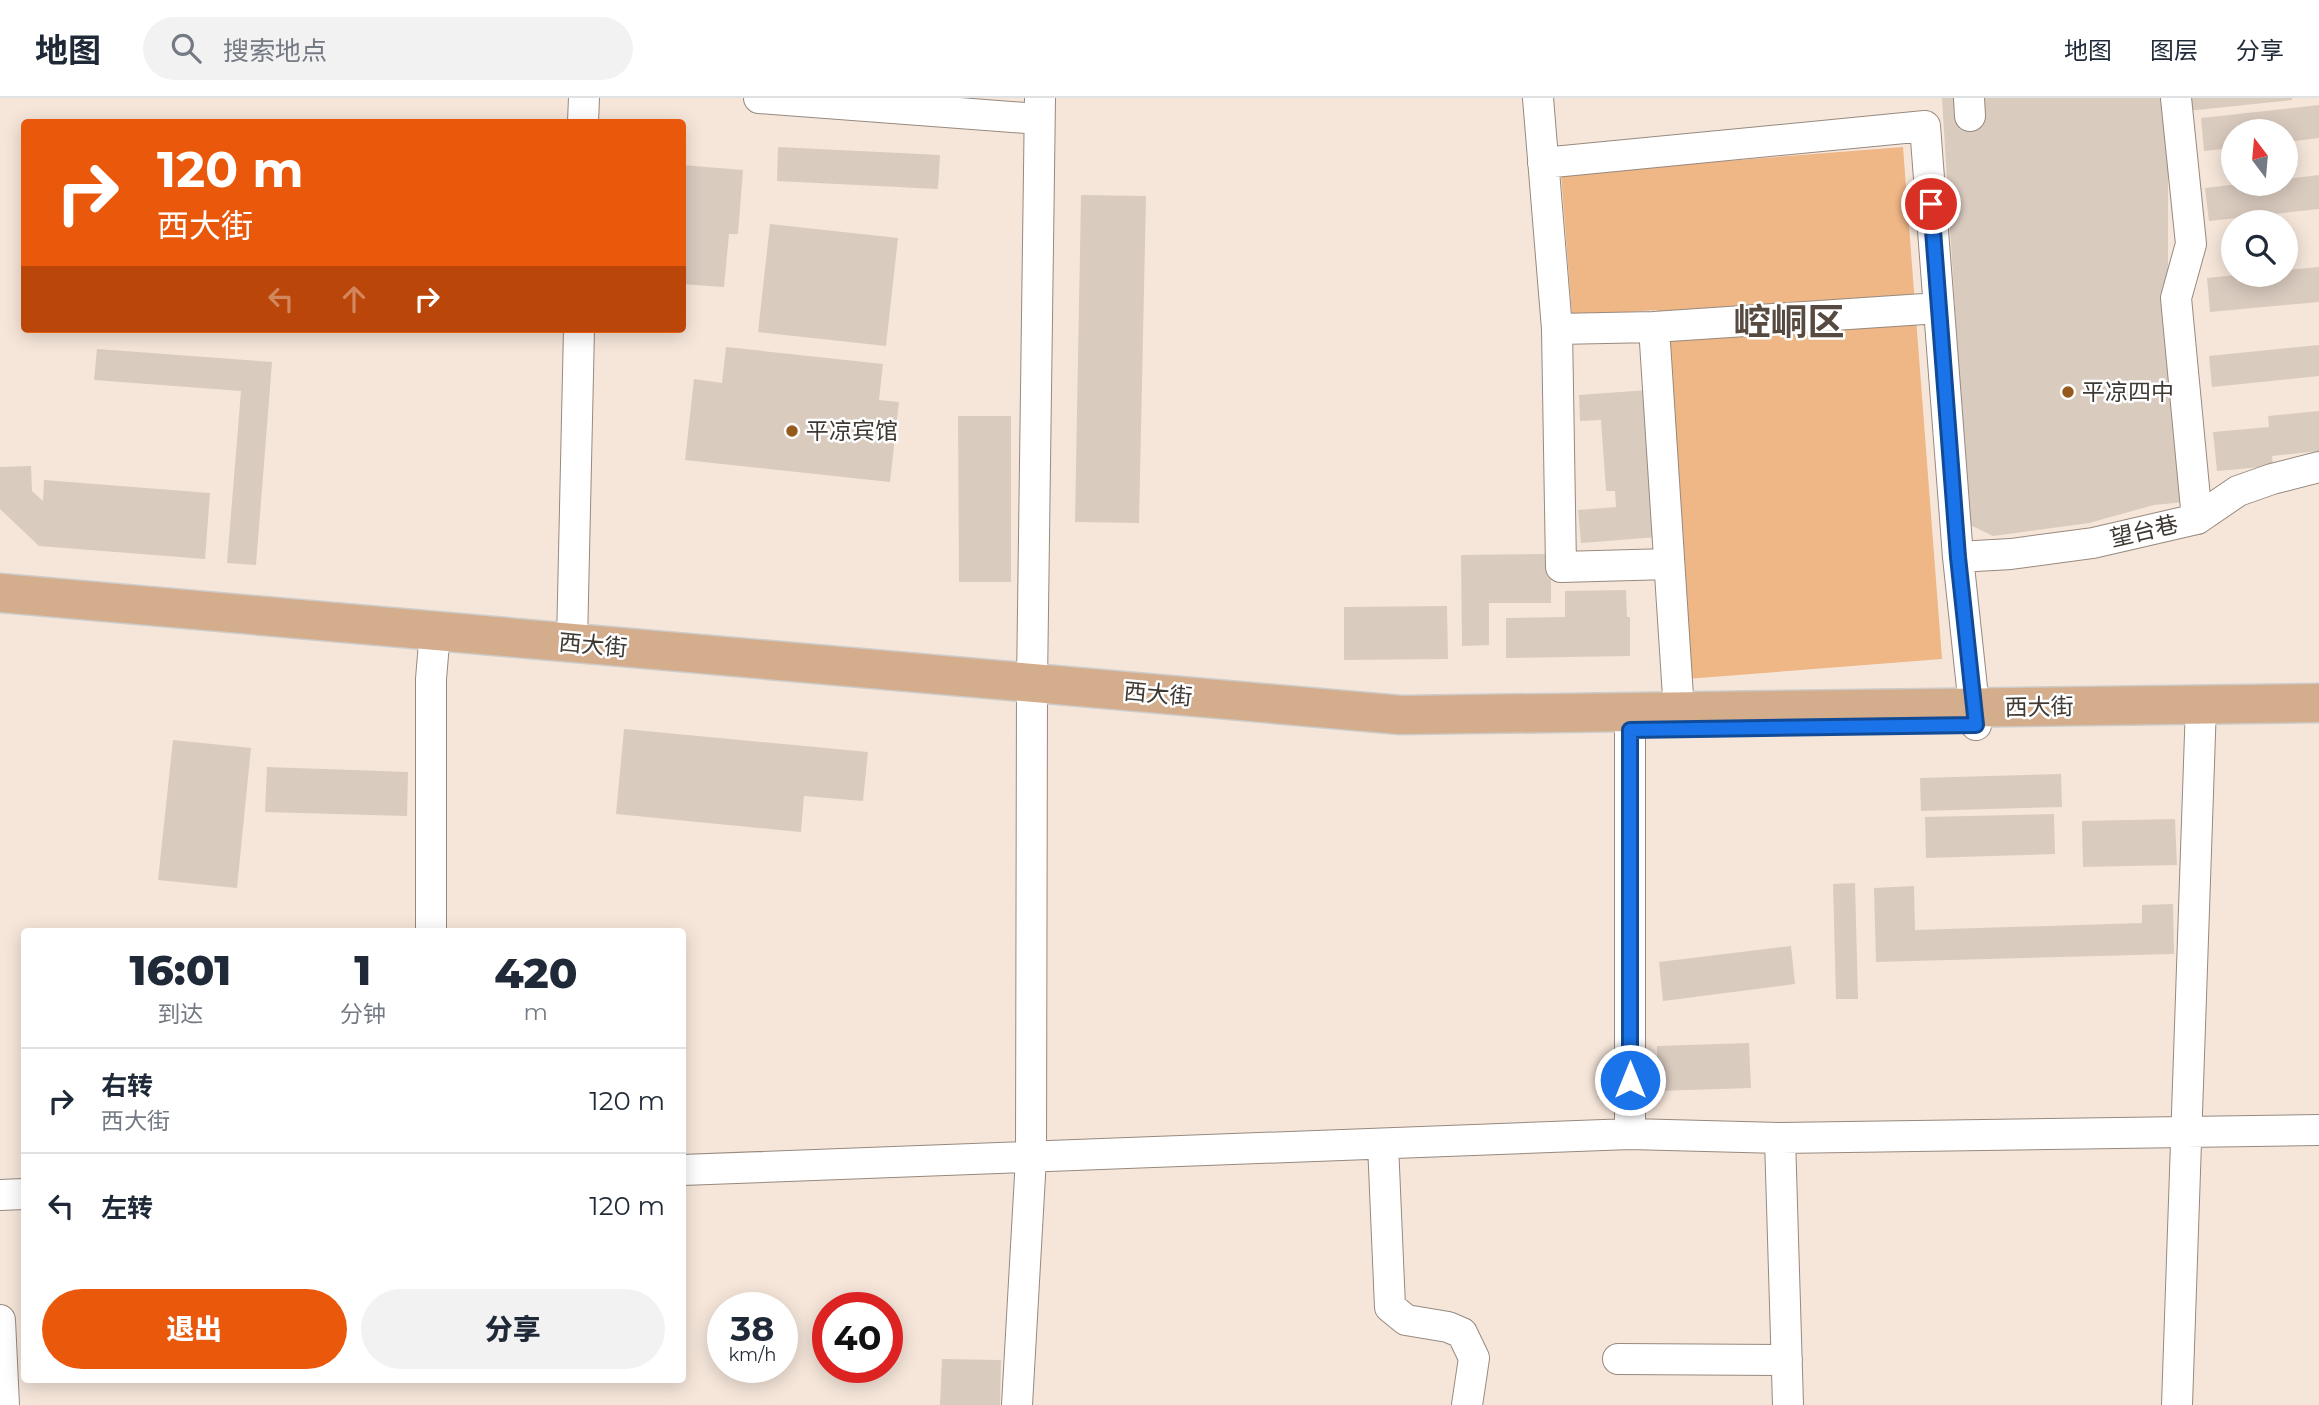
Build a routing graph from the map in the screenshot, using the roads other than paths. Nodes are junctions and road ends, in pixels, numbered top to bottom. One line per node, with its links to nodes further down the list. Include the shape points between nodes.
1 (584, 98): 6 (street)
2 (759, 98): 5 (street)
3 (1538, 98): 7 (street)
4 (2176, 98): 13 (street, via 2190,244 2176,298)
5 (1040, 108): 20 (street)
6 (583, 119)
7 (1544, 163): 8 (street, via 1925,126); 10 (street)
8 (1939, 308): 9 (street); 14 (street)
9 (1654, 327): 10 (street); 15 (street)
10 (1557, 329): 15 (street, via 1561,567)
11 (579, 333): 19 (street)
12 (2319, 467): 13 (street, 望台巷, via 2238,491)
13 (2197, 519): 14 (street, 望台巷, via 2093,543)
14 (1958, 557): 24 (street)
15 (1670, 564): 22 (street)
16 (0, 593): 18 (main road, 西大街)
17 (0, 610): 18 (main road, 西大街)
18 (434, 640): 19 (main road, 西大街); 20 (main road, 西大街); 27 (street)
19 (572, 643): 20 (main road, 西大街)
20 (1033, 692): 25 (main road, 西大街, via 1401,733); 33 (street)
21 (2319, 703): 23 (main road, 西大街)
22 (1679, 712): 24 (main road, 西大街); 25 (main road, 西大街)
23 (2201, 713): 24 (main road, 西大街); 26 (main road, 西大街); 29 (street)
24 (1975, 716): 25 (main road, 西大街)
25 (1630, 721): 30 (street)
26 (2319, 722)
27 (431, 928)
28 (2319, 1130): 29 (street)
29 (2187, 1131): 31 (street); 45 (street)
30 (1630, 1134): 31 (street); 32 (street)
31 (1780, 1138): 39 (street)
32 (1383, 1144): 33 (street); 43 (street, via 1390,1307 1406,1320 1462,1334 1475,1358)
33 (1031, 1158): 34 (street); 42 (street)
34 (686, 1170)
35 (21, 1194): 36 (street)
36 (0, 1195)
37 (0, 1320): 40 (street)
38 (1618, 1359): 39 (street)
39 (1787, 1360): 44 (street)
40 (1, 1374): 41 (street)
41 (4, 1405)
42 (1017, 1405)
43 (1467, 1405)
44 (1788, 1405)
45 (2177, 1405)

